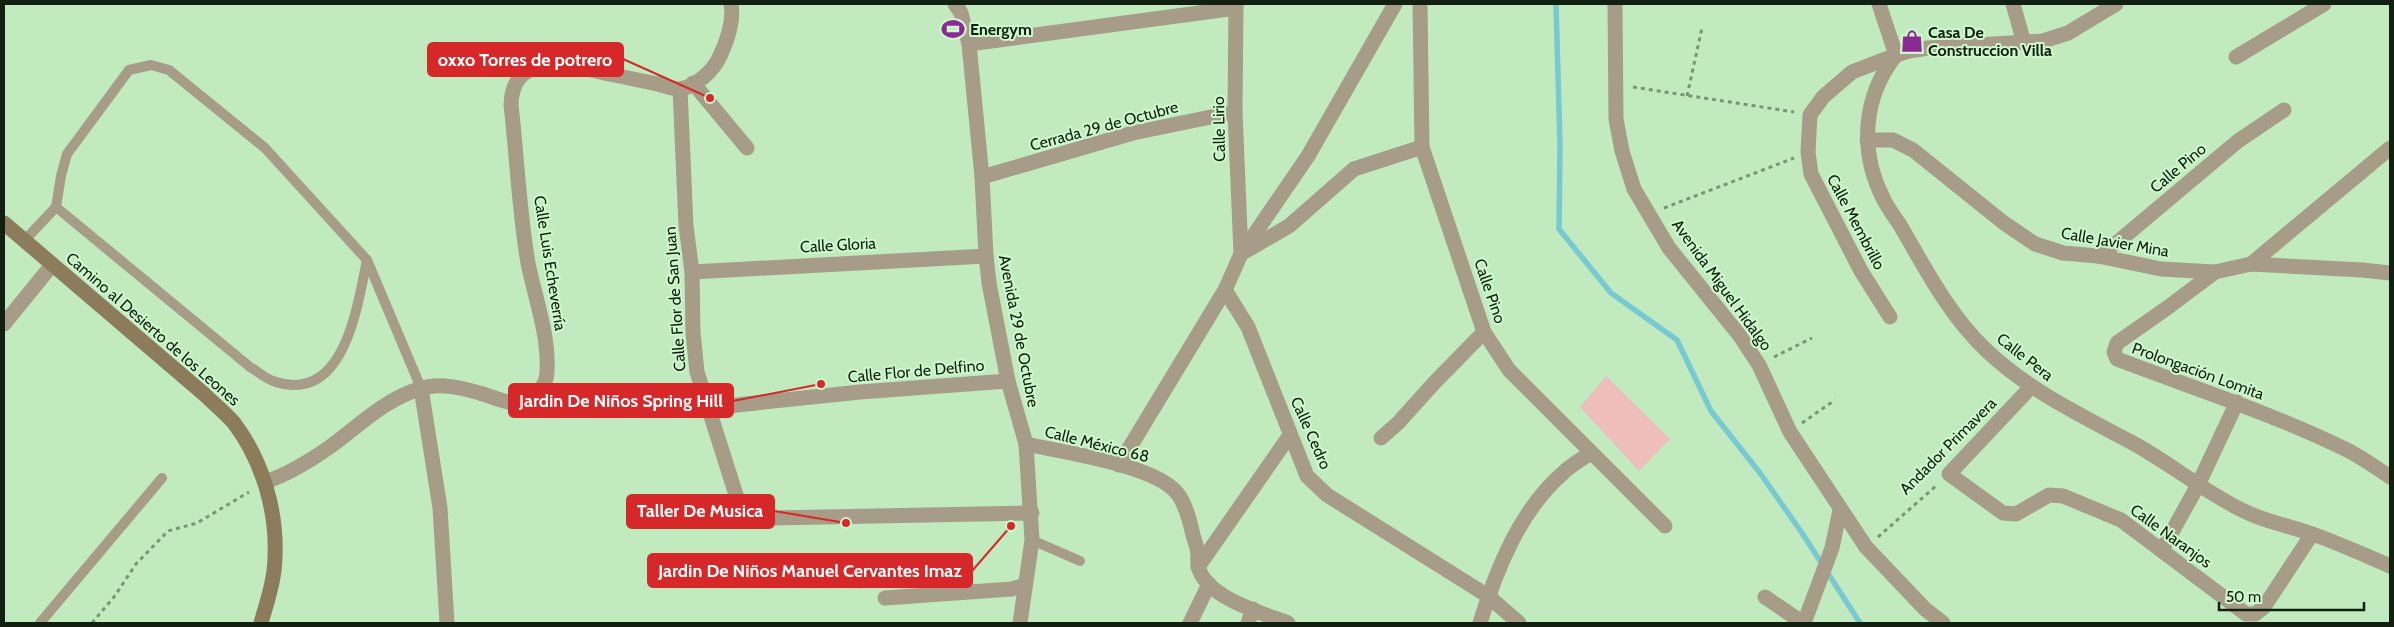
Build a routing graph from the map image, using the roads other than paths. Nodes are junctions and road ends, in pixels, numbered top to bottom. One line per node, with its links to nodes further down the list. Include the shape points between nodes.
1 (731, 4): 15 (street, via 730,27 718,60 703,77)
2 (954, 4): 12 (street, Avenida 29 de Octubre, via 961,13)
3 (1395, 4): 26 (street, via 1308,156)
4 (1420, 4): 19 (street, Calle Pino)
5 (1615, 4): 54 (street, Avenida Miguel Hidalgo, via 1616,119 1634,188 1669,248 1740,336 1759,365 1790,432)
6 (1878, 4): 13 (street)
7 (2013, 4): 11 (street)
8 (2116, 4): 11 (street, via 2068,33)
9 (2324, 4): 14 (street)
10 (1236, 6): 12 (street); 17 (street, Calle Lirio)
11 (2024, 43): 13 (street, via 1928,48)
12 (969, 44): 22 (street, Avenida 29 de Octubre)
13 (1896, 55): 18 (street, Calle Pera, via 1884,70 1872,98); 36 (street, Calle Membrillo, via 1852,72 1823,97 1810,115 1808,152 1811,174 1827,207)
14 (2236, 57)
15 (687, 86): 20 (street); 32 (street, Calle Flor de San Juan, via 686,226); 41 (street, Calle Luis Echeverría, via 556,64 539,66 521,76 511,94 511,105 528,262 543,331 545,384 527,400 505,403 447,386)
16 (2284, 110): 28 (street, Calle Pino, via 2238,141)
17 (1235, 112): 22 (street, Cerrada 29 de Octubre, via 1133,133); 26 (street, Calle Lirio)
18 (1867, 140): 28 (street, Calle Javier Mina, via 1893,140 1913,150 2035,244 2063,253); 40 (street, Calle Pera, via 1868,160 1883,198 1930,277 1985,349)
19 (1422, 146): 26 (street, via 1354,169 1289,226); 38 (street, Calle Pino)
20 (747, 148)
21 (2390, 148): 31 (street)
22 (982, 177): 27 (street, Avenida 29 de Octubre)
23 (56, 207): 25 (lane); 29 (lane, via 250,367 273,381 301,385 324,376 346,344); 29 (lane, via 67,154 129,70 151,65 169,70 265,148)
24 (4, 222): 25 (main road, Camino al Desierto de los Leones)
25 (24, 241): 30 (main road, Camino al Desierto de los Leones)
26 (1241, 254): 35 (street)
27 (986, 256): 32 (street, Calle Gloria); 39 (street, Avenida 29 de Octubre)
28 (2098, 256): 33 (street, Calle Javier Mina, via 2161,269)
29 (367, 260): 41 (lane)
30 (52, 264): 37 (street); 52 (main road, Camino al Desierto de los Leones, via 232,421 248,444)
31 (2250, 264): 33 (street, Calle Javier Mina); 34 (street, Calle Javier Mina)
32 (692, 272): 43 (street, Calle Flor de San Juan, via 697,372)
33 (2215, 272): 42 (street, Prolongación Lomita, via 2118,343 2114,352 2117,359 2196,390)
34 (2390, 274)
35 (1225, 290): 44 (street, Calle Cedro, via 1248,327); 48 (street)
36 (1890, 317)
37 (4, 324)
38 (1484, 332): 45 (street); 47 (street, Calle Pino, via 1510,370)
39 (1008, 381): 43 (street, Calle Flor de Delfino); 46 (street, Avenida 29 de Octubre)
40 (2031, 387): 49 (street, Andador Primavera); 53 (street, Calle Pera, via 2137,445)
41 (421, 388): 52 (street, Calle Luis Echeverría, via 388,402 306,463); 72 (street, via 440,508)
42 (2237, 402): 50 (street, Prolongación Lomita, via 2346,449); 53 (street)
43 (708, 408): 55 (street, Calle Flor de San Juan, via 737,498 748,512 756,516)
44 (1290, 435): 62 (street); 65 (street, Calle Cedro, via 1308,476 1327,495)
45 (1380, 438)
46 (1026, 444): 48 (street, Calle México 68); 55 (street, Avenida 29 de Octubre)
47 (1591, 453): 56 (street, Calle Pino); 65 (street, via 1563,472 1542,493 1517,531)
48 (1119, 465): 62 (street, Calle México 68, via 1146,473 1177,492 1192,528)
49 (1950, 474): 59 (street, Calle Naranjos, via 2003,513 2016,514 2049,495 2063,496 2121,520)
50 (2390, 477)
51 (162, 478): 70 (lane)
52 (265, 482): 71 (main road, Camino al Desierto de los Leones, via 275,556)
53 (2198, 485): 57 (street, Calle Pera, via 2245,512); 59 (street)
54 (1840, 510): 69 (street, via 1832,548); 79 (street, Avenida Miguel Hidalgo, via 1866,547 1925,609)
55 (1032, 513): 58 (street, Avenida 29 de Octubre)
56 (1665, 526)
57 (2312, 534): 59 (street, Calle Naranjos, via 2264,607 2255,614 2246,614); 61 (street, Calle Pera)
58 (1032, 540): 60 (lane); 64 (street, Avenida 29 de Octubre, via 1032,557)
59 (2162, 550)
60 (1080, 561)
61 (2390, 566)
62 (1198, 568): 63 (street, Calle México 68)
63 (1209, 584): 68 (street, Calle México 68, via 1224,596); 74 (street)
64 (1025, 585): 67 (street, via 1012,589); 73 (street, Avenida 29 de Octubre)
65 (1488, 596): 77 (street); 78 (street, Calle Cedro)
66 (1765, 597): 69 (street)
67 (885, 598)
68 (1253, 609): 75 (street); 76 (street, Calle México 68)
69 (1805, 620)
70 (40, 623)
71 (261, 623)
72 (447, 623)
73 (1020, 623)
74 (1190, 623)
75 (1248, 623)
76 (1288, 623)
77 (1480, 623)
78 (1519, 623)
79 (1943, 623)

